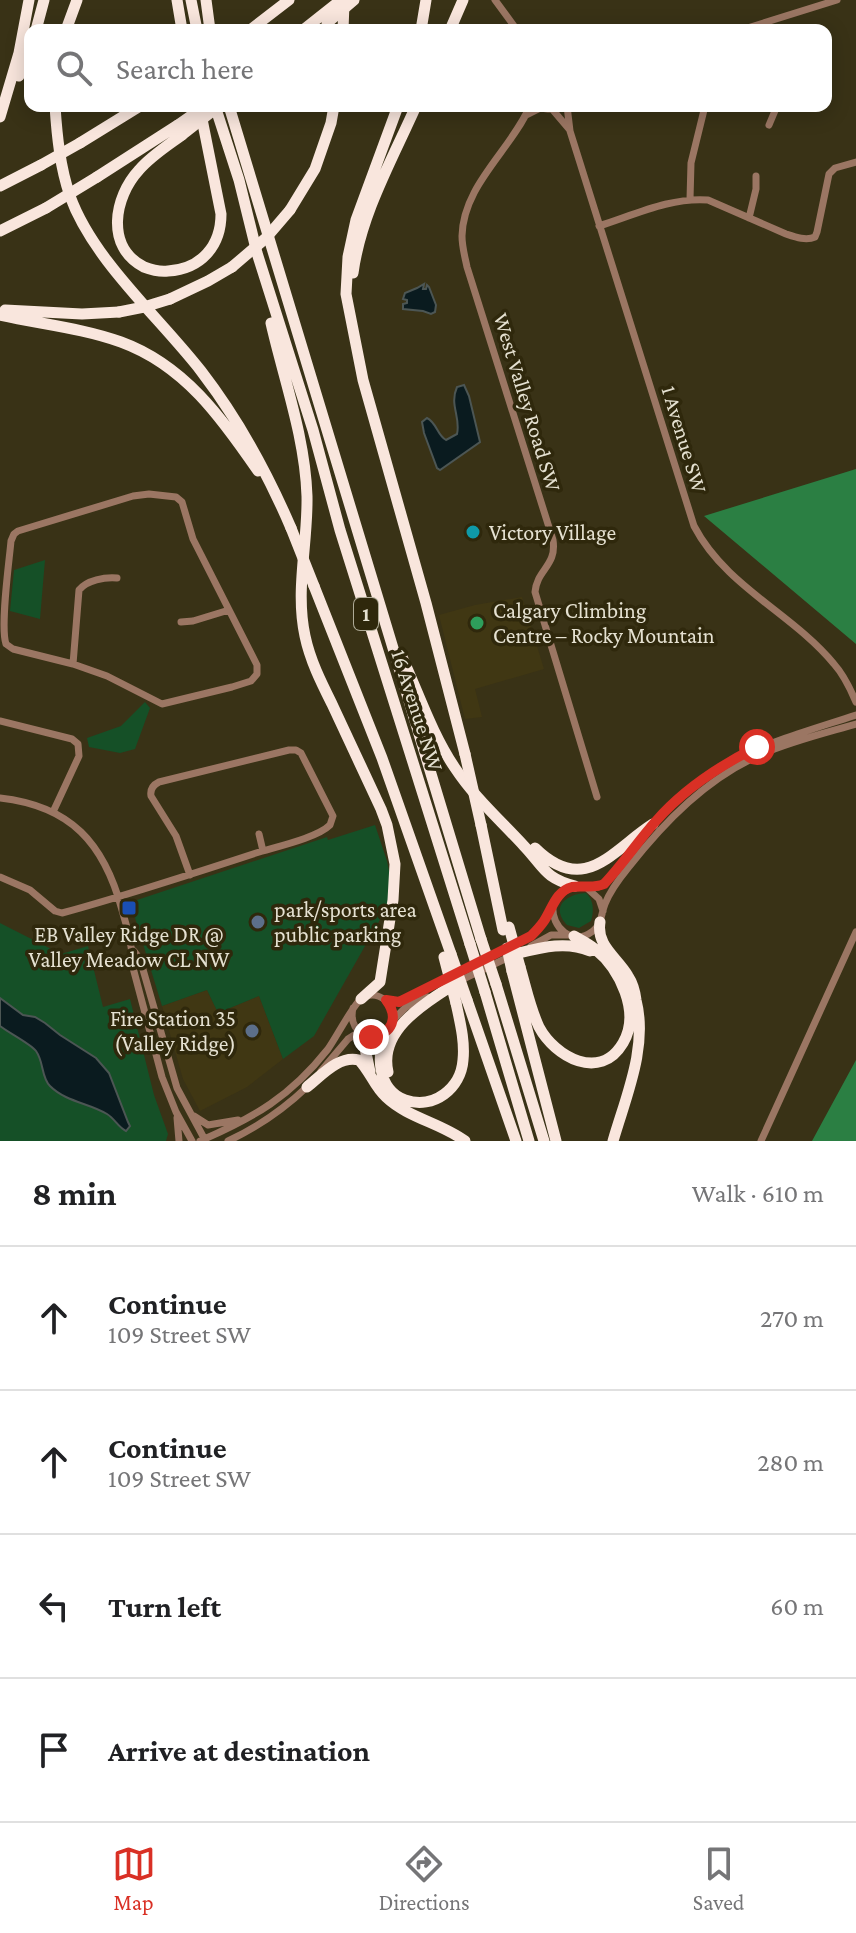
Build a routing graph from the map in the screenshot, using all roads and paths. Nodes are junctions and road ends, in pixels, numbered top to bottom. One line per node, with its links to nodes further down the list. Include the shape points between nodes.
1 (29, 0): 15 (highway)
2 (44, 0): 16 (highway)
3 (77, 0): 17 (highway)
4 (177, 0): 18 (highway)
5 (191, 0): 19 (highway)
6 (206, 0): 20 (highway)
7 (289, 0): 21 (highway)
8 (343, 0): 14 (highway); 22 (highway)
9 (354, 0): 14 (highway, bridge)
10 (426, 0): 23 (highway)
11 (463, 0): 24 (highway)
12 (495, 0): 25 (street)
13 (837, 0): 26 (street)
14 (324, 21)
15 (24, 24)
16 (38, 24)
17 (68, 24)
18 (181, 24)
19 (196, 24)
20 (209, 24)
21 (258, 24)
22 (343, 24)
23 (422, 24)
24 (453, 24)
25 (513, 24)
26 (776, 24)
27 (24, 26): 46 (highway)
28 (24, 63): 46 (highway)
29 (56, 112): 60 (highway, via 70,197 85,227 226,406 265,470)
30 (130, 112): 52 (highway, bridge)
31 (199, 112): 48 (highway, via 221,227 205,257 190,267 160,272 125,250 118,234 118,208 138,171)
32 (199, 112): 48 (highway, bridge)
33 (208, 112): 48 (highway, bridge)
34 (219, 112): 57 (highway, 16 Avenue NW / 1)
35 (231, 112): 65 (highway, 16 Avenue NW / 1)
36 (333, 112): 58 (highway, bridge, via 315,169 290,210 232,267 170,299 119,312)
37 (396, 112): 59 (highway, via 353,232 346,294)
38 (413, 112): 59 (highway, via 359,239)
39 (527, 112): 45 (street, West Valley Road SW)
40 (533, 112): 45 (street)
41 (551, 112): 49 (street, 1 Avenue SW)
42 (567, 112): 49 (street, 1 Avenue SW)
43 (704, 112): 53 (street, via 691,163)
44 (774, 112): 47 (street)
45 (525, 117): 72 (street, West Valley Road SW, via 470,201 463,244 553,540 553,556 535,592)
46 (0, 118)
47 (769, 125)
48 (180, 130): 56 (highway, bridge)
49 (570, 131): 55 (street, 1 Avenue SW)
50 (856, 162): 54 (street, via 829,174 815,237 798,237)
51 (756, 176): 54 (street)
52 (0, 186)
53 (690, 199): 54 (street, via 708,200); 55 (street)
54 (749, 218)
55 (599, 226): 68 (street, 1 Avenue SW, via 699,536 724,568 828,657)
56 (0, 231)
57 (266, 283): 87 (highway, 16 Avenue NW / 1, via 344,544); 95 (highway, via 266,305 304,468 304,634 381,809 395,864 382,976)
58 (0, 312): 60 (highway, via 122,343 162,362 218,415)
59 (350, 322): 91 (highway, bridge, via 465,754)
60 (291, 528): 94 (highway, bridge, via 382,758)
61 (117, 578): 67 (street, via 79,590)
62 (3, 595): 63 (street); 64 (street, via 16,532 149,494 182,502 193,539)
63 (3, 605): 67 (street, via 8,646)
64 (229, 610): 66 (street); 67 (street, via 257,665 251,681 162,704)
65 (385, 620): 76 (highway, via 454,767); 87 (highway, 16 Avenue NW / 1)
66 (181, 622)
67 (73, 664)
68 (856, 702)
69 (856, 715): 75 (street, via 734,759 690,789)
70 (0, 721): 74 (street, via 78,744 79,756)
71 (856, 724): 84 (street, via 764,753 702,790 628,868)
72 (597, 797)
73 (0, 798): 74 (street)
74 (53, 812): 82 (street, via 100,853)
75 (653, 824): 76 (highway, via 610,858 580,869 553,863); 81 (street, via 604,884)
76 (508, 828): 81 (highway, via 547,874)
77 (259, 834): 78 (street)
78 (263, 851): 79 (street); 79 (street, via 332,823 331,810 298,751 155,785 151,796 176,836)
79 (190, 875): 82 (street)
80 (0, 877): 82 (street, via 30,890 59,913)
81 (578, 886): 83 (street, via 563,891); 84 (street, via 597,895)
82 (119, 898): 88 (street)
83 (553, 906): 86 (street, via 556,924); 93 (street, via 531,936 399,1002)
84 (602, 917): 86 (street, via 592,932); 113 (highway, via 601,940 628,976 641,1025)
85 (856, 932): 114 (street)
86 (572, 936): 89 (street, via 547,936); 90 (highway)
87 (476, 942): 110 (highway, 16 Avenue NW / 1, bridge, via 485,992); 111 (highway, 16 Avenue NW / 1, bridge, via 496,984)
88 (133, 949): 101 (street); 102 (street, via 132,964 156,1060)
89 (519, 953): 90 (highway, via 570,945); 92 (street)
90 (607, 962): 91 (highway, via 625,993 630,1025 617,1051 593,1063 566,1057 551,1044)
91 (516, 969): 112 (highway)
92 (458, 982): 96 (street, via 406,1007); 100 (highway, via 407,1018 397,1032 386,1065)
93 (386, 1000): 95 (street, via 371,995); 96 (street, via 392,1009)
94 (462, 1002): 100 (highway, via 458,1081 432,1101); 109 (highway)
95 (357, 1003): 97 (street, via 352,1019); 103 (street, via 332,1044 298,1083)
96 (390, 1025): 97 (street, via 376,1037); 100 (highway, via 379,1063)
97 (361, 1033): 98 (highway); 99 (street, via 348,1039)
98 (370, 1076): 99 (highway, via 359,1060 346,1059); 108 (highway, via 405,1111)
99 (307, 1087): 107 (street, via 269,1119)
100 (397, 1095)
101 (189, 1111): 103 (street, via 208,1125); 104 (street)
102 (176, 1112): 105 (street); 106 (street)
103 (252, 1117): 104 (street)
104 (203, 1140)
105 (179, 1141)
106 (192, 1141)
107 (229, 1141)
108 (465, 1141)
109 (516, 1141)
110 (529, 1141)
111 (544, 1141)
112 (556, 1141)
113 (613, 1141)
114 (761, 1141)

